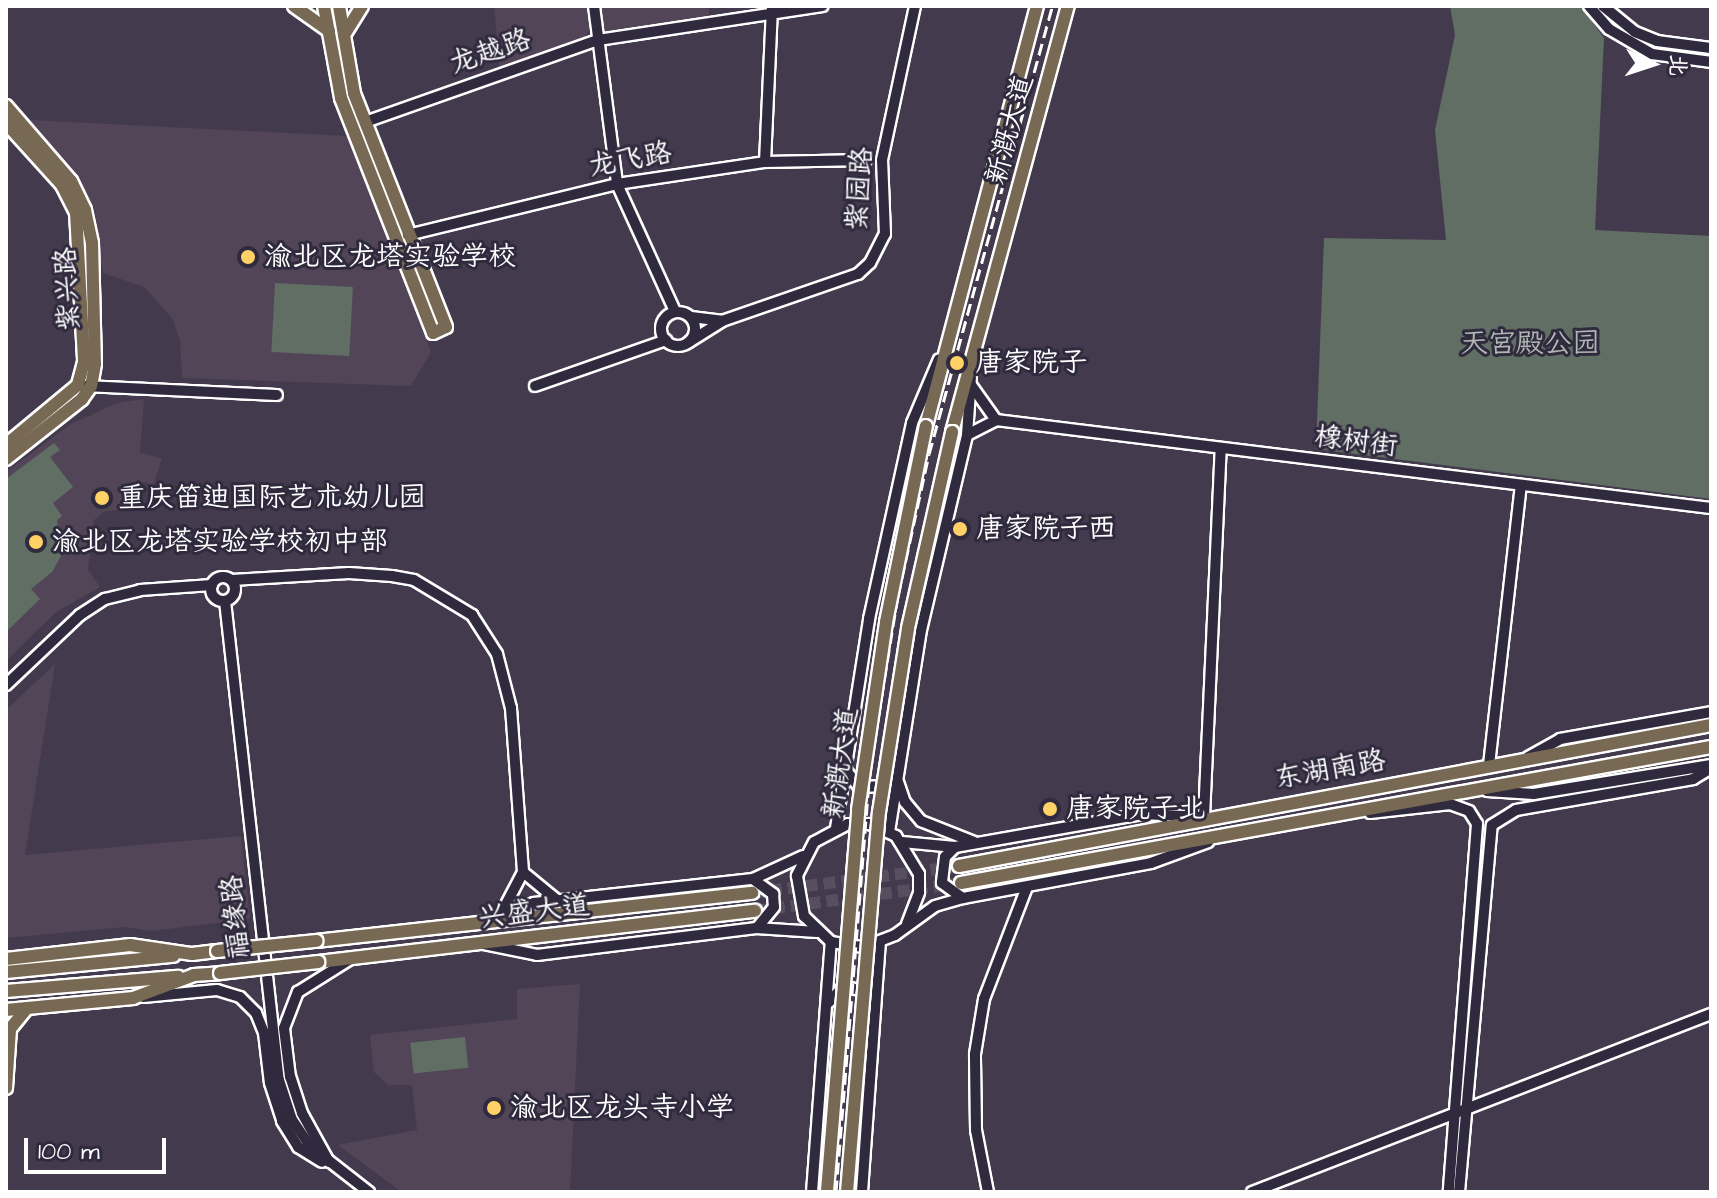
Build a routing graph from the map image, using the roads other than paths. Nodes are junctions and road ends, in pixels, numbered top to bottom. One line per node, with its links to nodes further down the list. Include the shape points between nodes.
1 (294, 6): 13 (main road)
2 (324, 6): 13 (main road)
3 (339, 6): 14 (main road)
4 (362, 6): 14 (main road)
5 (594, 6): 15 (street)
6 (822, 6): 12 (street, 龙越路)
7 (1037, 6): 32 (main road, 新溉大道)
8 (1068, 6): 33 (main road, 新溉大道)
9 (1589, 6): 17 (street, via 1609,29 1652,54)
10 (1603, 6): 16 (street, via 1635,32 1657,41)
11 (914, 8): 21 (street, 紫园路)
12 (771, 11): 15 (street, 龙越路); 23 (street)
13 (329, 31): 26 (main road, via 341,98 433,333 446,327)
14 (344, 35): 19 (main road)
15 (598, 40): 19 (street, 龙越路); 25 (street)
16 (1711, 48)
17 (1711, 62)
18 (6, 106): 35 (main road, 紫兴路, via 71,181 85,210 93,278)
19 (365, 122): 26 (main road)
20 (6, 123): 35 (main road, 紫兴路, via 62,185 76,212)
21 (886, 140): 22 (street); 24 (street, 紫园路)
22 (866, 160): 23 (street, 龙飞路); 24 (street)
23 (765, 162): 25 (street, 龙飞路)
24 (883, 178): 29 (street, 紫园路, via 885,234 858,274)
25 (617, 184): 26 (street, 龙飞路); 27 (street)
26 (408, 235)
27 (675, 311): 28 (street); 30 (street, via 662,322)
28 (691, 317): 29 (street); 31 (street, via 695,333)
29 (722, 321): 31 (street)
30 (666, 340): 31 (street, via 679,346); 36 (street)
31 (689, 342)
32 (945, 346): 55 (street, 新溉大道, via 912,423 869,619); 106 (main road, 新溉大道, bridge, via 886,622 858,810)
33 (972, 359): 34 (street, 新溉大道); 107 (main road, 新溉大道, bridge, via 908,628 879,812)
34 (970, 383): 38 (street); 39 (street, 新溉大道)
35 (85, 386): 37 (street); 40 (main road); 42 (main road)
36 (535, 386)
37 (277, 395)
38 (996, 420): 39 (street); 41 (street, 橡树街)
39 (967, 435): 56 (street, 新溉大道, via 921,630)
40 (6, 445)
41 (1221, 449): 43 (street, 橡树街); 64 (street)
42 (6, 459)
43 (1521, 486): 44 (street, 橡树街); 53 (street)
44 (1711, 508)
45 (232, 580): 46 (street, via 219,577); 47 (street, 福缘路, via 234,594); 74 (street, via 349,573 392,576 414,580 472,615 497,654 508,695)
46 (212, 585): 47 (street, via 213,595); 48 (street, via 140,590 105,599 80,615)
47 (225, 601): 103 (street, 福缘路, via 279,1080 291,1118)
48 (6, 685)
49 (1711, 712): 52 (street, via 1560,739)
50 (1711, 725): 52 (main road, 东湖南路)
51 (1711, 747): 58 (main road, 东湖南路)
52 (1524, 759): 53 (main road, 东湖南路)
53 (1489, 765): 64 (main road, 东湖南路)
54 (1711, 767): 57 (street); 60 (street, via 1693,779)
55 (844, 768): 56 (street, via 859,787 868,789 887,786); 65 (street, 新溉大道)
56 (896, 776): 66 (street, 新溉大道); 70 (street, via 905,802 921,821)
57 (1594, 785): 59 (street); 61 (street)
58 (1477, 791): 61 (street); 63 (main road, 东湖南路)
59 (1574, 793): 60 (street); 61 (street); 62 (street)
60 (1603, 793): 62 (street)
61 (1534, 794)
62 (1553, 802): 67 (street, via 1505,814)
63 (1355, 812): 67 (street, via 1450,804 1469,811); 68 (main road, 东湖南路)
64 (1204, 817): 70 (street, via 1142,814); 73 (main road, 东湖南路)
65 (836, 828): 66 (street, via 869,824); 72 (street)
66 (889, 832): 69 (street)
67 (1483, 833): 102 (street)
68 (1213, 840): 75 (main road, 东湖南路); 77 (street, via 1151,863)
69 (902, 842): 71 (street); 82 (street, via 919,874 919,892)
70 (976, 843): 71 (street)
71 (955, 847): 78 (street, via 945,857 942,883)
72 (803, 856): 76 (street); 85 (street, via 797,897)
73 (959, 866)
74 (523, 872): 79 (street); 81 (street)
75 (961, 883)
76 (752, 886): 79 (street); 83 (main road, 兴盛大道); 84 (street, via 773,894 774,907)
77 (1027, 887): 78 (street); 109 (street, via 984,999 975,1054 976,1130)
78 (963, 898): 82 (street)
79 (558, 901): 81 (street, via 534,903)
80 (755, 911): 87 (main road, 兴盛大道)
81 (499, 918): 83 (street)
82 (907, 924): 88 (street)
83 (478, 926): 89 (main road, 兴盛大道, bridge)
84 (756, 928): 85 (street); 87 (street, via 537,955)
85 (817, 932): 86 (street)
86 (831, 942): 88 (street, via 847,947); 96 (street)
87 (478, 943): 91 (main road, 兴盛大道)
88 (880, 943): 98 (street)
89 (192, 954): 90 (main road, via 130,945); 92 (main road)
90 (7, 958)
91 (353, 958): 93 (main road, 兴盛大道, bridge); 103 (street, via 298,992 284,1028 290,1077 302,1113)
92 (6, 972)
93 (194, 975): 94 (main road); 95 (main road)
94 (6, 991)
95 (133, 998): 97 (main road); 103 (street, via 217,990 240,997 256,1013 264,1033 270,1083 291,1136 309,1156)
96 (827, 1006): 98 (street, via 844,986 858,986); 105 (street)
97 (27, 1008): 99 (main road); 101 (main road, via 10,1029)
98 (876, 1008): 108 (street)
99 (6, 1010)
100 (1711, 1014): 102 (street)
101 (6, 1088)
102 (1460, 1111): 110 (street); 111 (street); 112 (street)
103 (332, 1167): 104 (street, 福缘路)
104 (369, 1192)
105 (812, 1192)
106 (827, 1192)
107 (847, 1192)
108 (862, 1192)
109 (988, 1192)
110 (1252, 1192)
111 (1449, 1192)
112 (1459, 1192)

